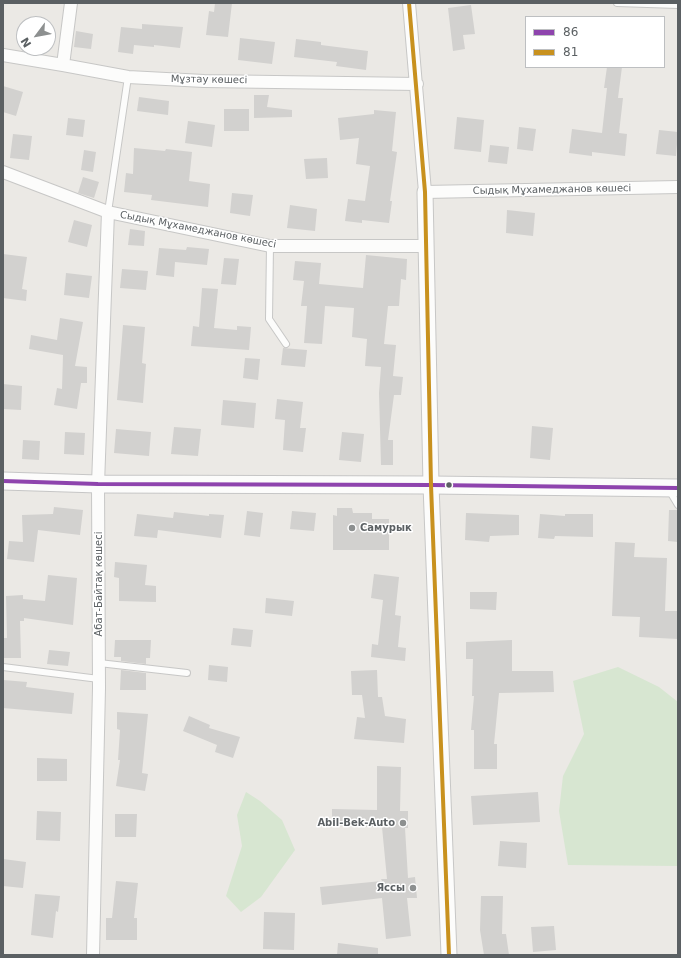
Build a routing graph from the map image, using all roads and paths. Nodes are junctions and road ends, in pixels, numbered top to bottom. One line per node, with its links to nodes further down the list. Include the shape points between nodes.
1 (71, 3): 6 (street)
2 (410, 3): 8 (street)
3 (617, 3): 4 (lane)
4 (678, 5)
5 (3, 55): 6 (street, Мұзтау көшесі)
6 (63, 64): 7 (street, Мұзтау көшесі)
7 (128, 77): 8 (street, Мұзтау көшесі, via 204,81); 12 (lane)
8 (417, 84): 11 (street)
9 (3, 172): 12 (street, Сыдық Мұхамеджанов көшесі)
10 (678, 187): 11 (street, Сыдық Мұхамеджанов көшесі)
11 (425, 192): 14 (street)
12 (108, 212): 13 (street, Сыдық Мұхамеджанов көшесі); 17 (street, Абат-Байтақ көшесі)
13 (270, 246): 14 (street, Сыдық Мұхамеджанов көшесі); 15 (lane, via 269,319)
14 (426, 246): 18 (street)
15 (286, 344)
16 (3, 481): 17 (main road)
17 (98, 484): 18 (main road); 21 (street, Абат-Байтақ көшесі)
18 (432, 485): 19 (main road); 26 (street)
19 (673, 488): 20 (lane)
20 (678, 505)
21 (99, 663): 23 (lane); 24 (street, Абат-Байтақ көшесі)
22 (3, 667): 24 (lane)
23 (187, 673)
24 (99, 679): 25 (street, Абат-Байтақ көшесі)
25 (93, 955)
26 (449, 955)

